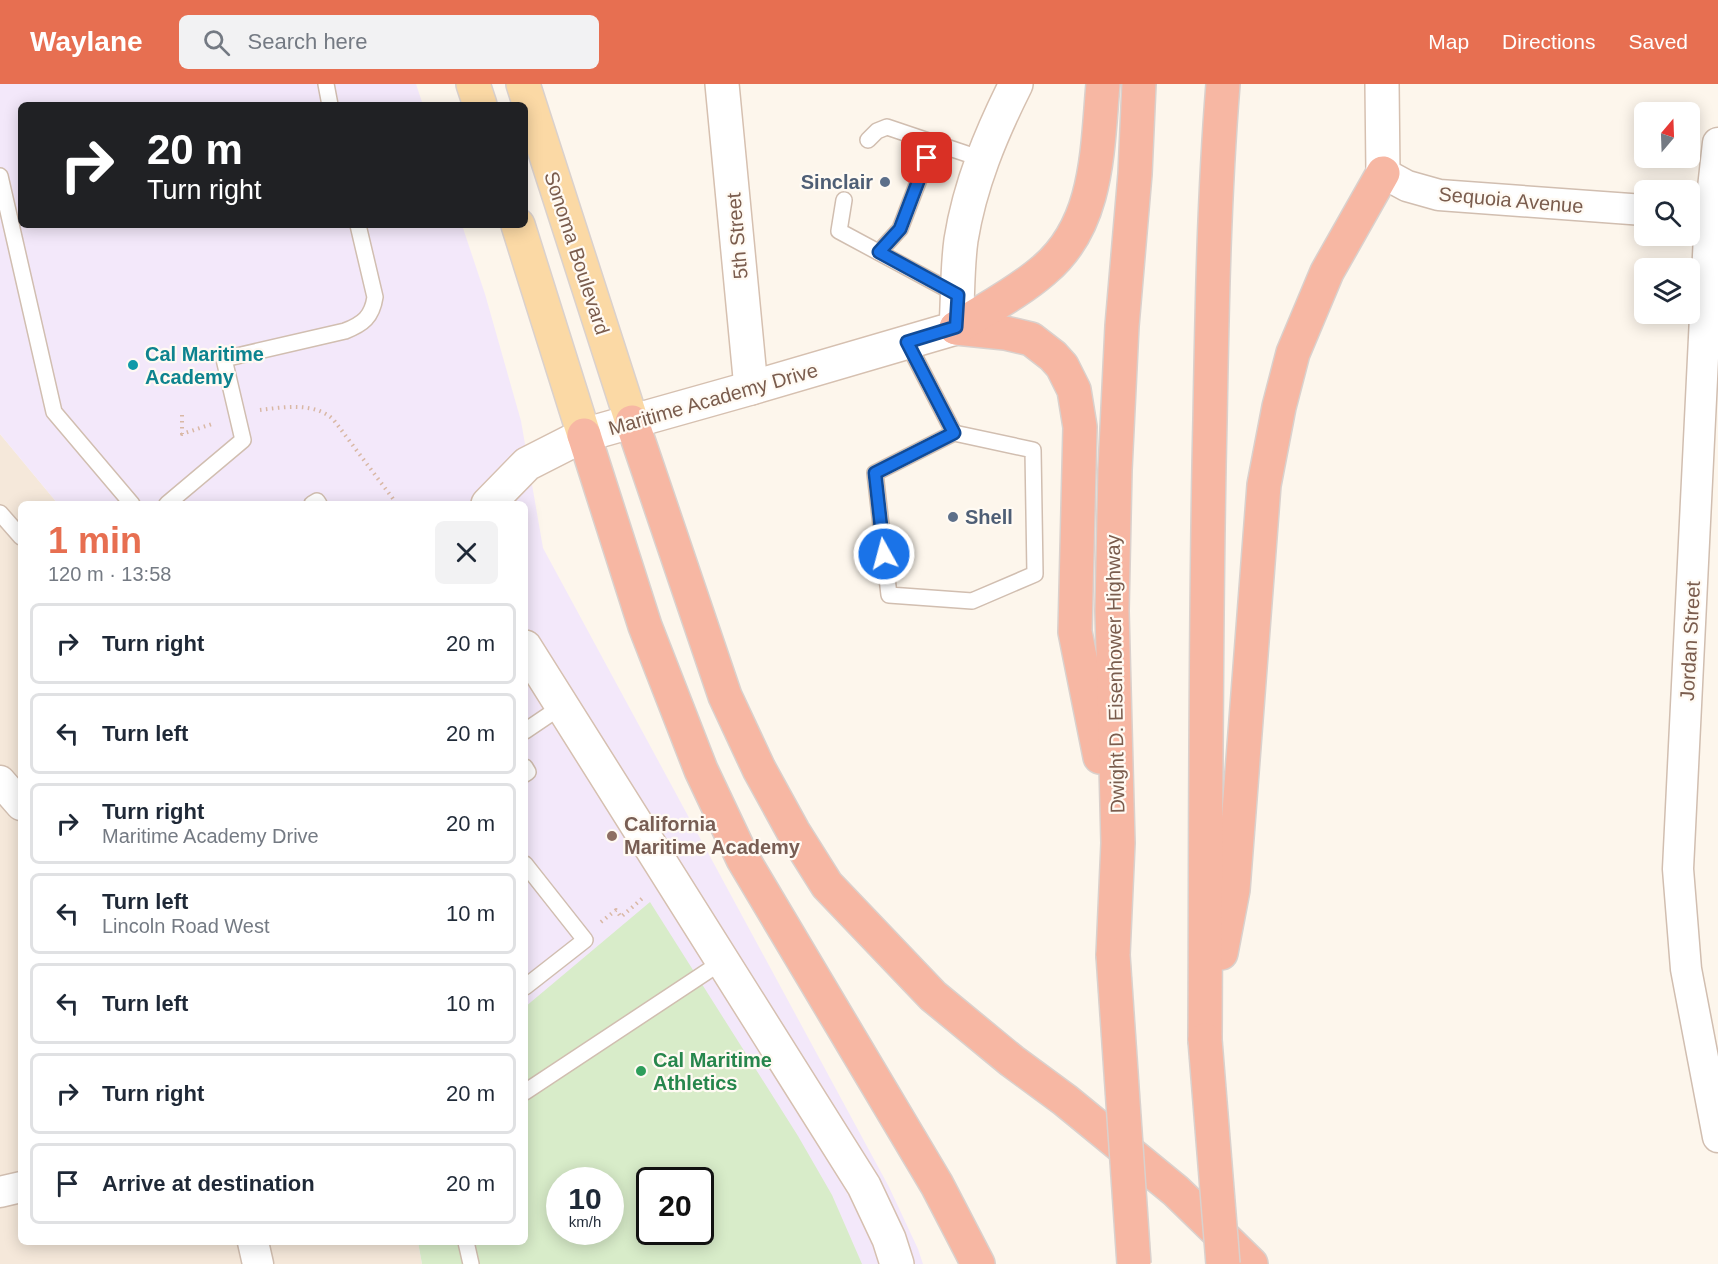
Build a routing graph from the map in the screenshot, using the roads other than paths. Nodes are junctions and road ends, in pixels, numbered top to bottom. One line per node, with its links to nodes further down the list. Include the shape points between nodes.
1 (326, 84): 10 (lane)
2 (473, 84): 11 (main road)
3 (523, 84): 28 (main road, Sonoma Boulevard)
4 (722, 84): 27 (street, 5th Street)
5 (1016, 84): 15 (street)
6 (1103, 84): 25 (highway, via 1092,187 1071,240 1044,271)
7 (1139, 84): 41 (highway, Dwight D. Eisenhower Highway, via 1115,470 1112,611)
8 (1224, 84): 45 (highway, via 1212,327 1208,526)
9 (1382, 84): 16 (street)
10 (329, 102)
11 (479, 102)
12 (868, 140): 13 (lane, via 887,128)
13 (933, 143): 15 (lane); 23 (lane, via 900,229)
14 (1718, 143): 20 (street, Jordan Street)
15 (982, 159): 24 (street, via 963,233)
16 (1383, 173): 19 (street, Sequoia Avenue, via 1407,186 1439,195); 45 (highway, via 1327,272 1293,353 1279,407 1264,485 1233,890)
17 (0, 176): 31 (lane, via 54,412)
18 (844, 200): 23 (lane, via 839,231)
19 (1634, 209)
20 (1706, 215): 47 (street, Jordan Street, via 1678,869 1686,969)
21 (359, 228): 32 (lane, via 375,297 368,319 345,331 224,359 243,440)
22 (519, 228): 30 (main road)
23 (879, 252): 24 (lane)
24 (958, 295): 25 (street)
25 (956, 327): 26 (street, Maritime Academy Drive); 41 (highway, via 1031,339 1053,356 1074,390 1080,427 1075,632)
26 (907, 342): 27 (street, Maritime Academy Drive); 29 (lane)
27 (751, 388): 28 (street, Maritime Academy Drive)
28 (632, 422): 30 (street, Maritime Academy Drive); 58 (highway, via 725,696 759,769 827,885 933,996 1176,1191)
29 (954, 433): 29 (lane, via 1034,450 1035,574 972,601 889,595 875,473)
30 (584, 435): 33 (street, Maritime Academy Drive, via 527,464); 55 (highway, via 645,626 701,770 734,840 937,1185)
31 (129, 501)
32 (171, 501)
33 (491, 501)
34 (0, 513): 35 (lane)
35 (18, 534)
36 (528, 652): 37 (street)
37 (562, 706): 38 (lane); 43 (street)
38 (528, 728)
39 (0, 780): 40 (street)
40 (18, 801)
41 (1118, 843): 56 (highway, Dwight D. Eisenhower Highway, bridge, via 1113,955)
42 (528, 868): 44 (lane, via 585,940)
43 (723, 961): 46 (lane); 54 (street, via 864,1186)
44 (528, 985)
45 (1205, 1040): 57 (highway, bridge)
46 (528, 1090)
47 (1718, 1137)
48 (18, 1188): 49 (street)
49 (0, 1192)
50 (254, 1245): 52 (street)
51 (467, 1245): 53 (lane)
52 (258, 1264)
53 (471, 1264)
54 (897, 1264)
55 (978, 1264)
56 (1134, 1264)
57 (1223, 1264)
58 (1251, 1264)

